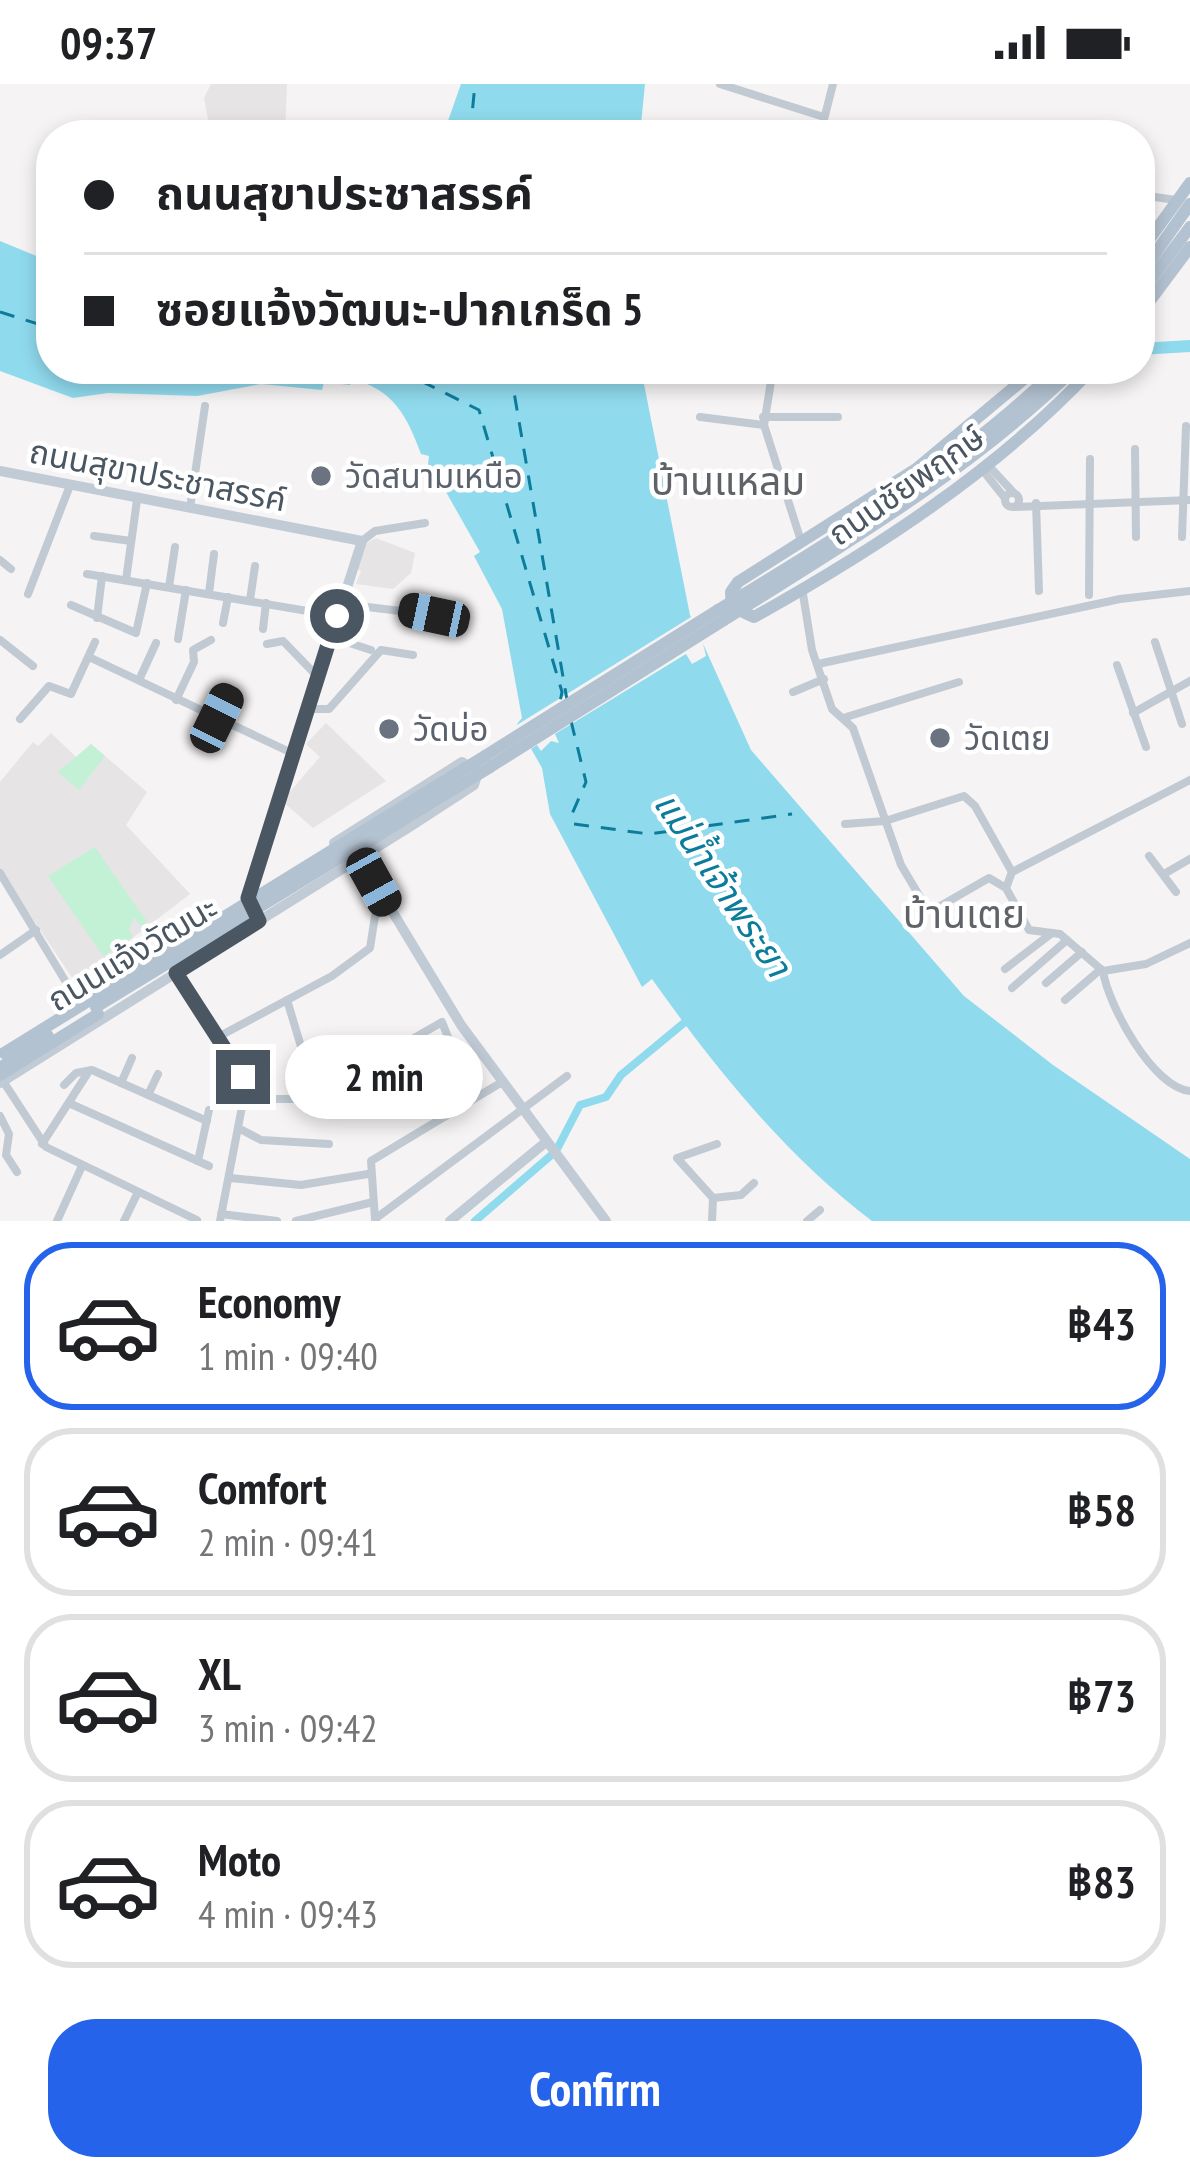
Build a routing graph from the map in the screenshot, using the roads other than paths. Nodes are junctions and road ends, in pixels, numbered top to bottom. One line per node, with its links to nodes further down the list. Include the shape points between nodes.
1 (720, 84): 3 (street)
2 (833, 84): 3 (street)
3 (824, 117): 4 (street)
4 (823, 120)
5 (1190, 183): 6 (main road)
6 (1182, 201): 8 (main road); 10 (main road)
7 (1190, 227): 11 (main road)
8 (1155, 234)
9 (1190, 247): 12 (main road)
10 (1155, 248)
11 (1155, 274)
12 (1155, 294)
13 (770, 384): 21 (street)
14 (1019, 384): 26 (main road, ถนนชัยพฤกษ์)
15 (1039, 384): 66 (main road, ถนนชัยพฤกษ์, bridge, via 936,470)
16 (1067, 384): 66 (main road, ถนนชัยพฤกษ์, bridge, via 944,479)
17 (1070, 384): 25 (main road, ถนนชัยพฤกษ์)
18 (205, 406): 35 (street)
19 (838, 416): 21 (street)
20 (700, 417): 21 (street)
21 (764, 421): 42 (street)
22 (1186, 426): 31 (street)
23 (1135, 449): 32 (street)
24 (1090, 459): 34 (street)
25 (984, 466): 29 (main road, ถนนชัยพฤกษ์); 33 (street, via 1013,499)
26 (916, 469): 29 (main road, via 946,467 952,484); 42 (main road, ถนนชัยพฤกษ์)
27 (0, 471): 28 (street, ถนนสุขาประชาสรรค์)
28 (69, 488): 30 (street, ถนนสุขาประชาสรรค์); 58 (street)
29 (943, 497): 53 (main road, ถนนชัยพฤกษ์)
30 (137, 500): 35 (street, ถนนสุขาประชาสรรค์); 40 (street)
31 (1186, 500): 32 (street); 39 (street)
32 (1136, 502): 34 (street); 38 (street)
33 (1038, 504): 34 (street); 55 (street)
34 (1089, 504): 59 (street)
35 (190, 508): 41 (street, ถนนสุขาประชาสรรค์)
36 (425, 523): 41 (street, via 375,531)
37 (94, 536): 40 (street)
38 (1136, 537)
39 (1182, 537)
40 (131, 541): 50 (street)
41 (362, 541): 64 (street)
42 (801, 542): 53 (main road, ถนนชัยพฤกษ์, via 738,582 730,598 738,614 754,617)
43 (175, 547): 52 (street)
44 (214, 554): 57 (street)
45 (0, 560): 47 (street)
46 (254, 566): 61 (street)
47 (11, 569)
48 (87, 574): 49 (street)
49 (102, 576): 50 (street); 67 (street)
50 (126, 580): 51 (street)
51 (147, 584): 52 (street); 67 (street, via 139,632)
52 (169, 587): 54 (street)
53 (802, 588): 81 (street)
54 (186, 590): 57 (street); 71 (street)
55 (1040, 591)
56 (1190, 591): 81 (street)
57 (208, 593): 60 (street)
58 (28, 594)
59 (1090, 595)
60 (228, 597): 61 (street); 68 (street)
61 (250, 601): 62 (street)
62 (266, 603): 64 (street); 69 (street)
63 (71, 605): 67 (street)
64 (339, 610): 65 (street); 70 (street)
65 (434, 615)
66 (721, 615): 106 (main road, ถนนแจ้งวัฒนะ, bridge); 133 (main road, ถนนแจ้งวัฒนะ, bridge)
67 (97, 618)
68 (223, 623)
69 (262, 629)
70 (331, 637): 78 (street); 84 (street)
71 (178, 639)
72 (0, 640): 83 (street)
73 (211, 640): 92 (street, via 193,650)
74 (95, 642): 80 (street)
75 (1155, 642): 89 (street)
76 (156, 643): 86 (street)
77 (267, 644): 84 (street, via 283,641)
78 (371, 650)
79 (412, 655): 93 (street, via 381,650 329,710)
80 (89, 657): 86 (street); 95 (street, via 71,694 49,686)
81 (818, 664): 85 (street)
82 (1117, 665): 94 (street)
83 (33, 666)
84 (318, 677): 93 (street)
85 (824, 679): 91 (street); 97 (street)
86 (139, 680): 92 (street)
87 (1190, 681): 89 (street)
88 (959, 682): 97 (street)
89 (1169, 689): 94 (street); 98 (street)
90 (229, 692): 96 (street)
91 (794, 692)
92 (176, 700): 96 (street)
93 (308, 710): 100 (street)
94 (1133, 713): 99 (street)
95 (20, 718)
96 (217, 718): 100 (street)
97 (843, 718): 104 (street)
98 (1182, 724)
99 (1146, 747)
100 (294, 754): 114 (street)
101 (1190, 780): 109 (street)
102 (405, 799): 103 (street); 103 (street, ถนนแจ้งวัฒนะ, via 463,762 478,772 474,784); 114 (street, ถนนแจ้งวัฒนะ)
103 (418, 819): 106 (street, ถนนแจ้งวัฒนะ)
104 (885, 821): 105 (street); 109 (street, via 964,796); 112 (street, via 928,910 989,878)
105 (845, 824)
106 (356, 854): 115 (street); 116 (street, ถนนแจ้งวัฒนะ); 140 (main road, ถนนแจ้งวัฒนะ, bridge); 140 (main road, bridge)
107 (1149, 856): 110 (street)
108 (1190, 859): 110 (street)
109 (1012, 872): 112 (street)
110 (1164, 874): 113 (street)
111 (1, 877): 117 (street)
112 (1006, 888): 118 (street, via 1029,929)
113 (1176, 892)
114 (248, 898): 116 (street); 130 (street, ถนนแจ้งวัฒนะ)
115 (387, 906): 128 (street, via 375,916 370,948); 131 (street)
116 (259, 921): 125 (street, ถนนแจ้งวัฒนะ)
117 (36, 930): 122 (street); 130 (street)
118 (1053, 932): 119 (street); 123 (street)
119 (1067, 940): 121 (street); 127 (street)
120 (1190, 944): 124 (street, via 1146,964)
121 (1082, 952): 124 (street); 126 (street)
122 (0, 956)
123 (1005, 970)
124 (1102, 970): 129 (street); 144 (street, via 1111,1008 1157,1074)
125 (176, 973): 132 (street); 140 (street, ถนนแจ้งวัฒนะ)
126 (1046, 983)
127 (1012, 988)
128 (286, 1000): 132 (street); 136 (street)
129 (1065, 1000)
130 (78, 1002): 133 (street, ถนนแจ้งวัฒนะ)
131 (448, 1018): 131 (street, via 397,1048 407,1089 457,1060); 141 (street)
132 (217, 1037): 146 (street, via 238,1065)
133 (1, 1053)
134 (132, 1058): 142 (street)
135 (367, 1060): 146 (street, via 316,1098)
136 (306, 1064)
137 (88, 1071): 142 (street); 143 (street); 147 (street)
138 (158, 1074): 145 (street)
139 (567, 1076): 148 (street)
140 (1, 1077): 151 (street)
141 (504, 1081): 148 (street); 159 (street, via 371,1161)
142 (121, 1084): 145 (street)
143 (64, 1085)
144 (1190, 1091)
145 (148, 1095): 155 (street, via 208,1116)
146 (248, 1098): 150 (street)
147 (71, 1104): 151 (street); 155 (street)
148 (523, 1110): 154 (street); 168 (street)
149 (0, 1116): 158 (street)
150 (242, 1130): 152 (street, via 261,1140); 160 (street)
151 (42, 1144): 156 (street)
152 (329, 1144)
153 (717, 1144): 163 (street, via 677,1158)
154 (548, 1145): 173 (street); 174 (street)
155 (198, 1161): 157 (street)
156 (82, 1166): 162 (street); 169 (street)
157 (209, 1166)
158 (17, 1172)
159 (368, 1174): 160 (street, via 301,1185); 164 (street)
160 (230, 1178): 166 (street)
161 (754, 1183): 163 (street, via 741,1195)
162 (138, 1192): 167 (street); 170 (street)
163 (713, 1198): 175 (street)
164 (373, 1202): 168 (street); 172 (street)
165 (820, 1210): 176 (street)
166 (220, 1217): 171 (street)
167 (197, 1220)
168 (375, 1220)
169 (57, 1221)
170 (124, 1221)
171 (277, 1221)
172 (296, 1221)
173 (449, 1221)
174 (605, 1221)
175 (712, 1221)
176 (807, 1221)

